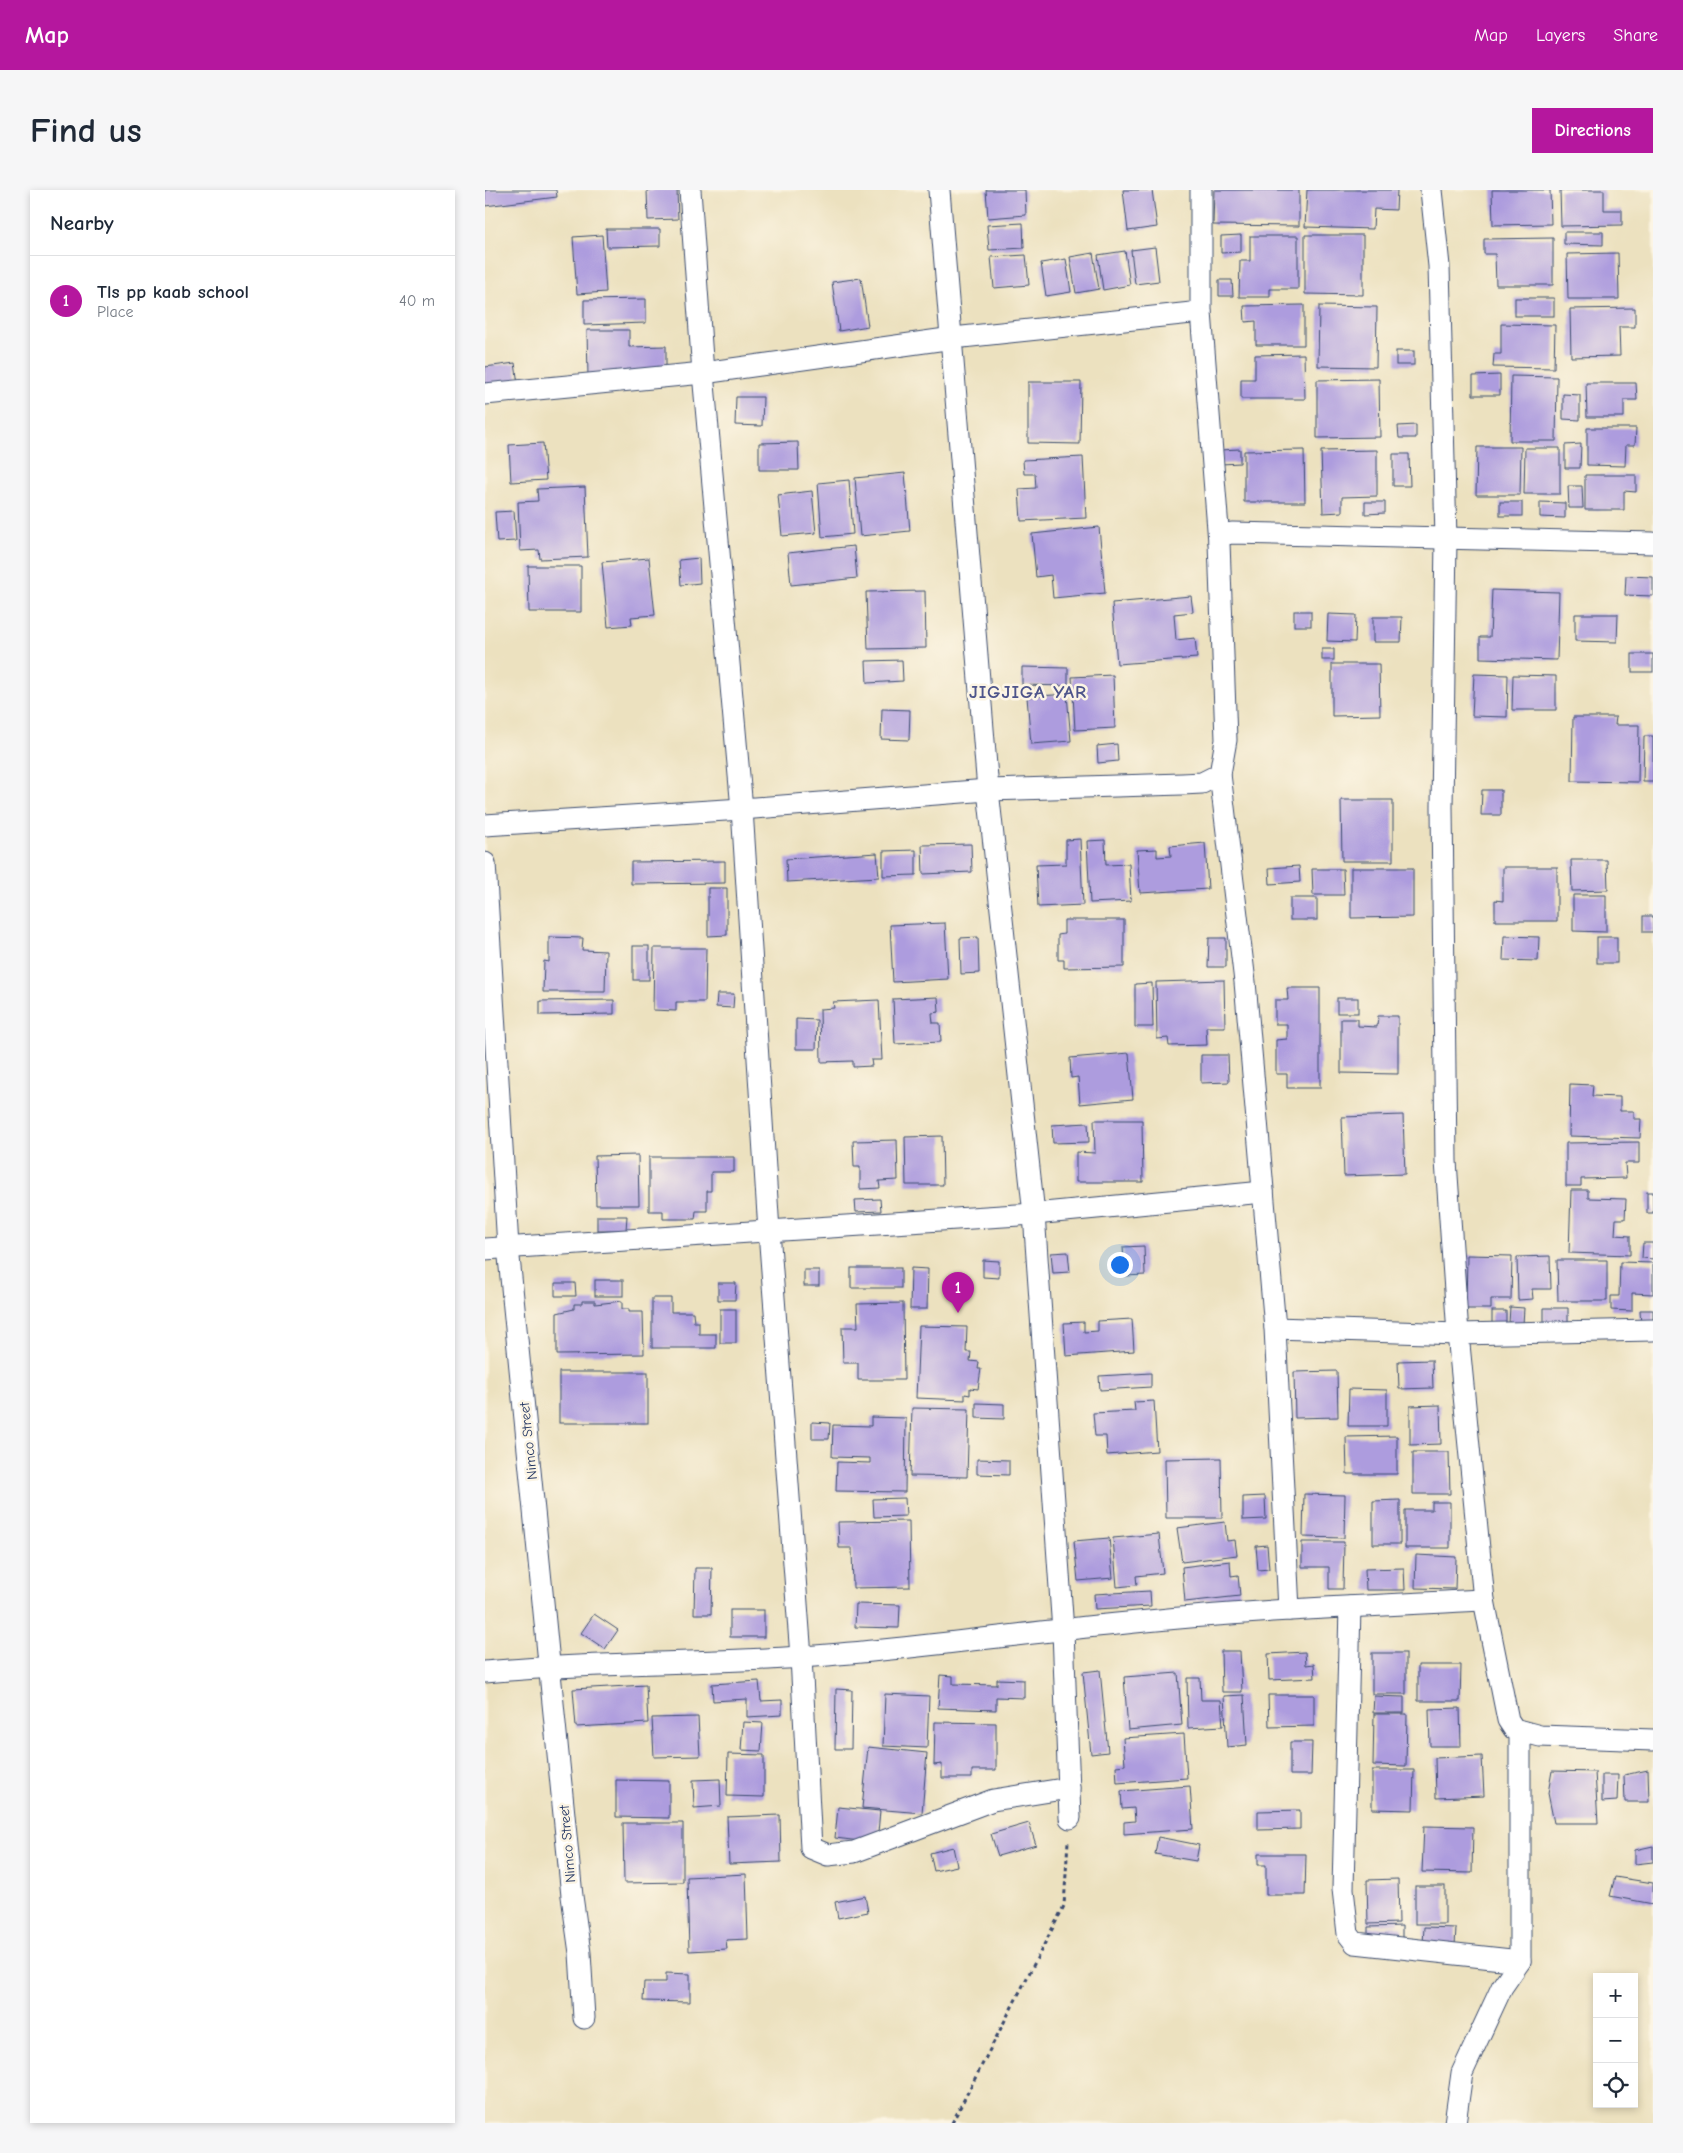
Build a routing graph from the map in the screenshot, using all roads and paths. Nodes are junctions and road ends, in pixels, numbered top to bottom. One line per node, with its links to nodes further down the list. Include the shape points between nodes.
1 (690, 190): 7 (street)
2 (939, 190): 6 (street)
3 (1201, 190): 5 (street)
4 (1431, 190): 9 (street, via 1439,266)
5 (1201, 312): 6 (street); 10 (street)
6 (953, 338): 7 (street); 13 (street)
7 (703, 373): 8 (street); 14 (street)
8 (485, 394)
9 (1446, 539): 10 (street, via 1232,533 1223,535); 11 (street); 24 (street, via 1443,1016 1446,1161)
10 (1219, 542): 12 (street, via 1226,740)
11 (1653, 543)
12 (1220, 774): 13 (street, via 1192,784); 17 (street, via 1245,982)
13 (988, 790): 14 (street); 18 (street)
14 (742, 809): 15 (street); 19 (street)
15 (485, 825)
16 (485, 863): 20 (street, Nimco Street)
17 (1263, 1192): 18 (street); 22 (street)
18 (1034, 1214): 19 (street); 28 (street)
19 (769, 1231): 20 (street); 29 (street)
20 (508, 1246): 21 (street); 30 (street, Nimco Street)
21 (485, 1249)
22 (1275, 1328): 24 (street); 27 (street)
23 (1653, 1330): 24 (street)
24 (1458, 1334): 25 (street)
25 (1484, 1600): 26 (street); 32 (street, via 1509,1720)
26 (1350, 1607): 27 (street); 36 (street, via 1343,1889 1348,1934 1355,1942)
27 (1289, 1610): 28 (street)
28 (1063, 1631): 29 (street); 34 (street)
29 (801, 1657): 30 (street); 34 (street, via 811,1848 828,1855 854,1852 993,1800)
30 (551, 1666): 31 (street); 37 (street, Nimco Street, via 580,1952)
31 (485, 1672)
32 (1520, 1732): 33 (street, via 1540,1736); 36 (street)
33 (1653, 1740)
34 (1069, 1788): 35 (street)
35 (1070, 1818): 38 (path, via 1064,1906)
36 (1520, 1961): 39 (street, via 1502,1987 1462,2073)
37 (583, 2018)
38 (952, 2123)
39 (1455, 2123)

